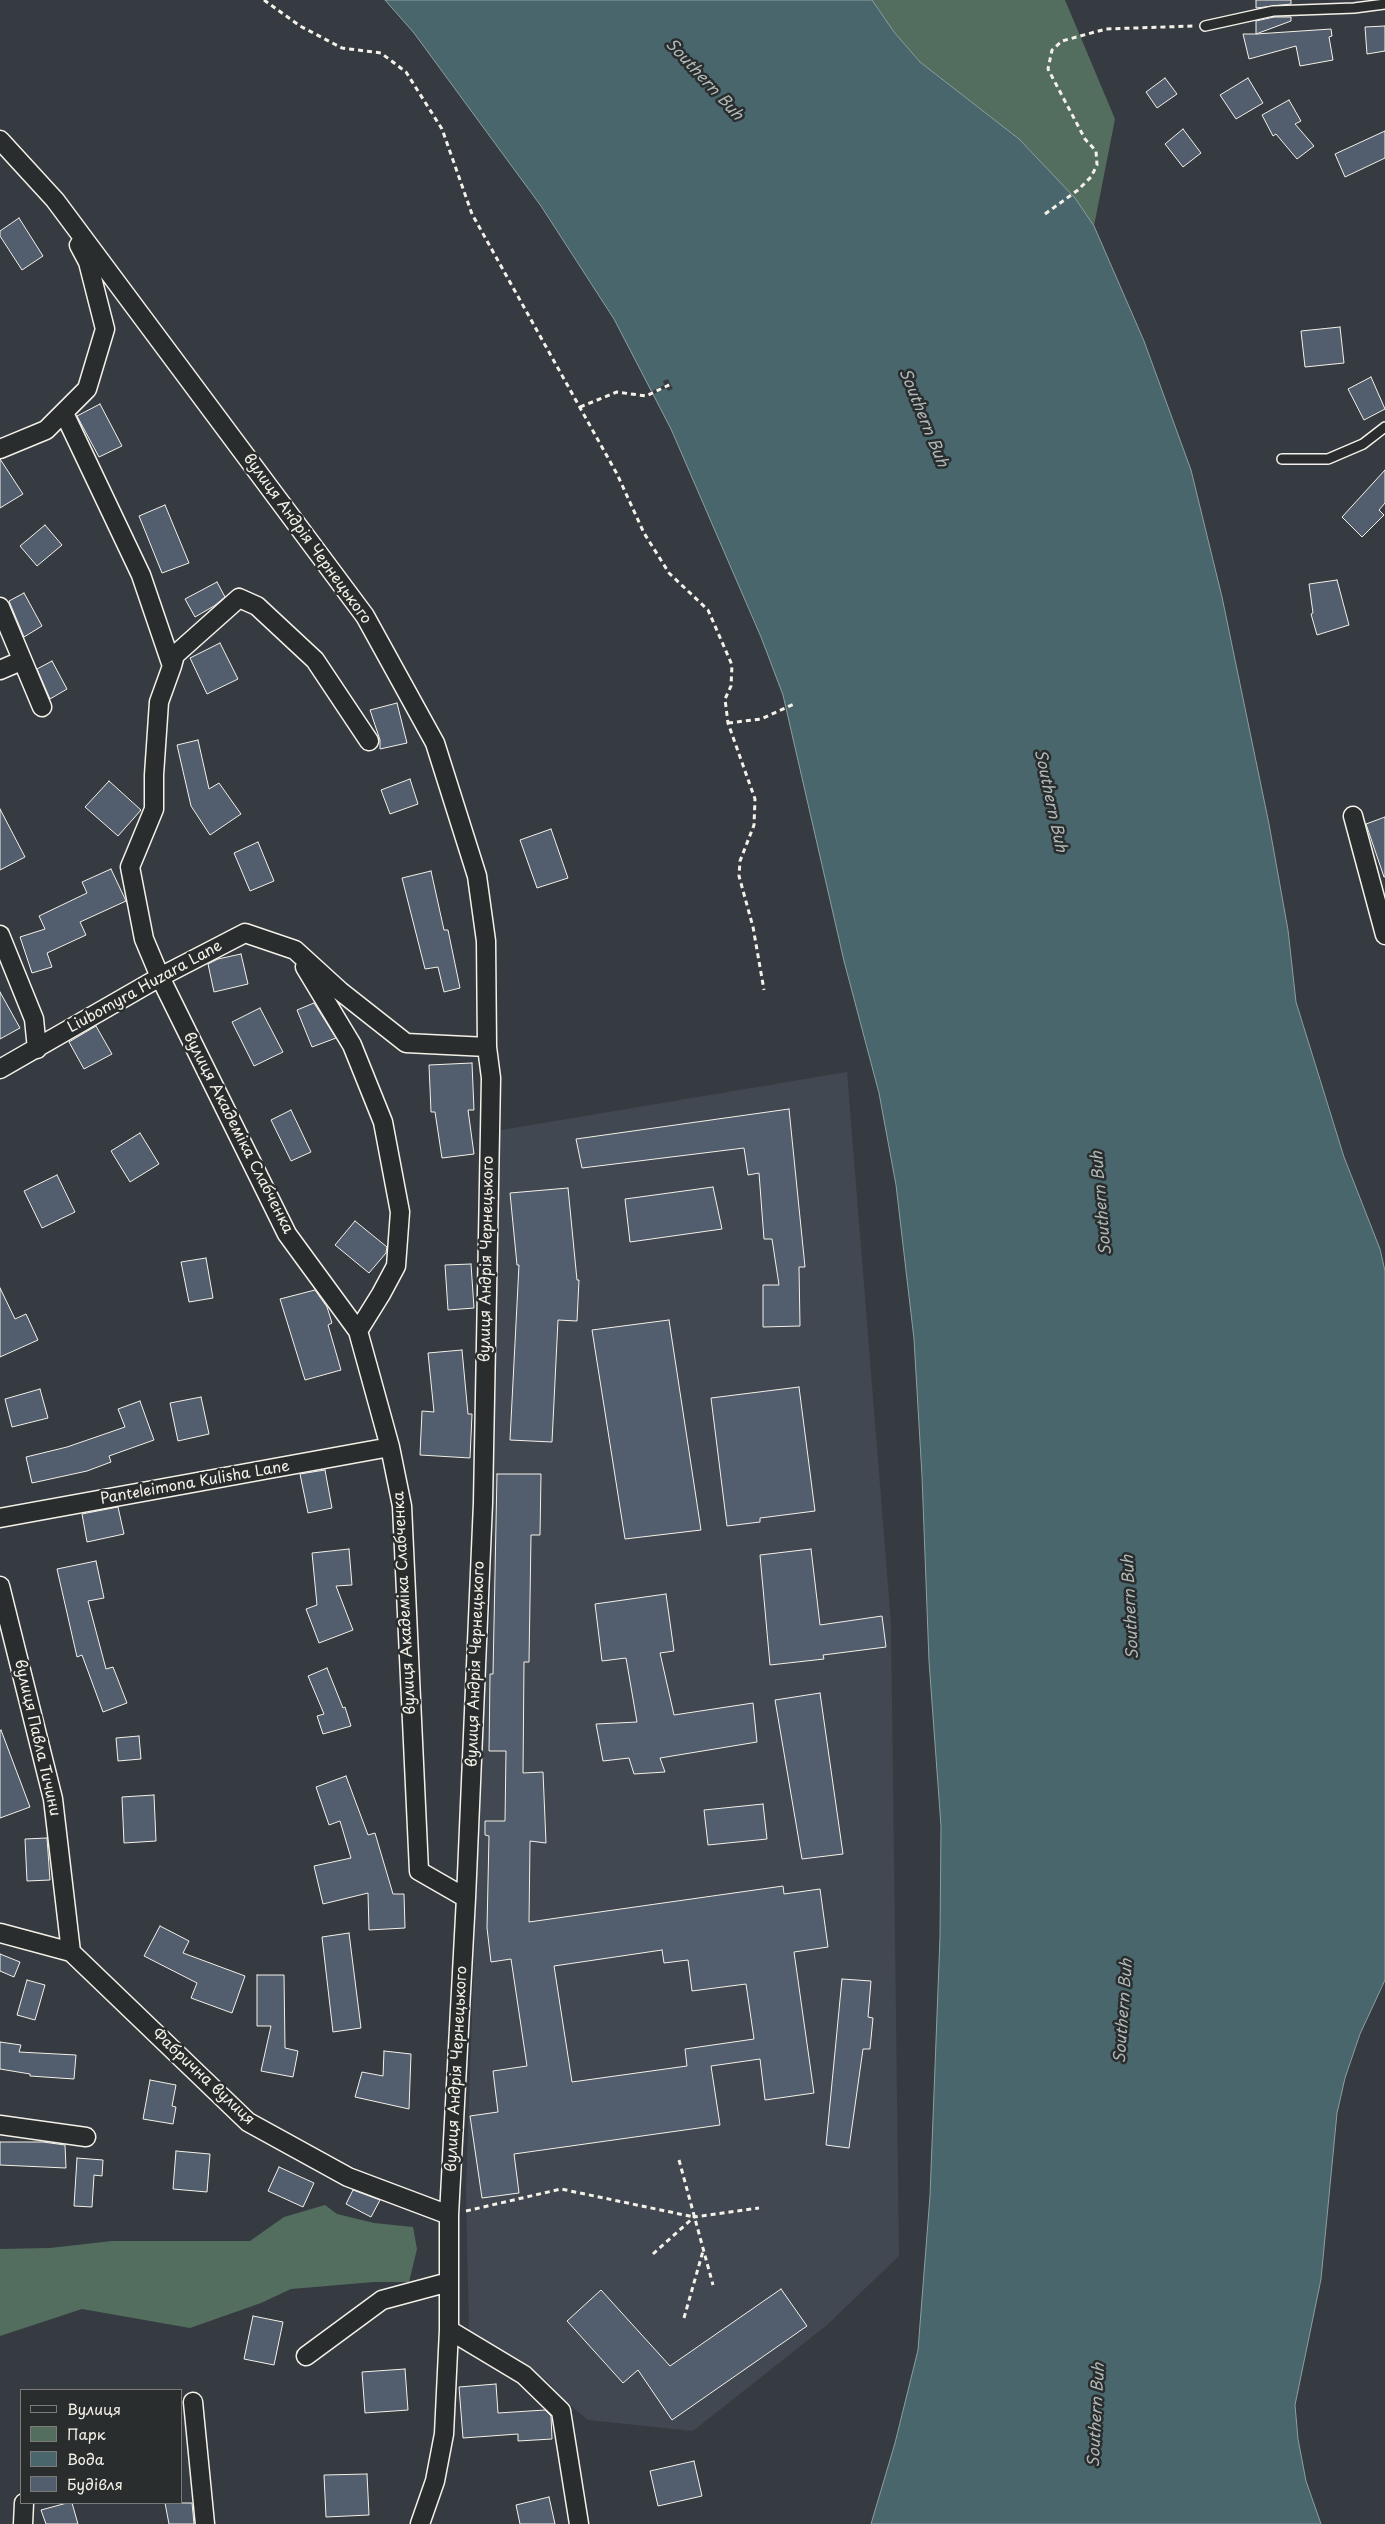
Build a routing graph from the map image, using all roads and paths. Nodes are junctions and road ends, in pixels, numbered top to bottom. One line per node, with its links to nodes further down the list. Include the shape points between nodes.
1 (264, 0): 8 (path, via 300,26 342,48 382,53 406,72 442,129 472,214)
2 (1385, 4): 3 (lane, via 1273,10)
3 (1205, 26): 6 (path, via 1106,29 1062,41 1052,50 1048,69 1084,139 1096,151 1097,165 1078,190)
4 (0, 140): 5 (street, вулиця Андрія Чернецького)
5 (56, 200): 9 (street, via 88,262 105,329 87,388); 27 (street, вулиця Андрія Чернецького, via 365,616 436,743 477,876 486,941)
6 (1045, 214)
7 (671, 384): 8 (path, via 646,396 617,392)
8 (580, 408): 19 (path, via 617,474 644,533 669,573 708,610 720,635 732,665 731,686 725,699)
9 (64, 413): 11 (street, via 46,430); 15 (street, via 141,575)
10 (1385, 427): 12 (lane, via 1363,444 1328,459)
11 (0, 449)
12 (1282, 459)
13 (0, 607): 14 (street)
14 (21, 661): 16 (street); 18 (street)
15 (172, 666): 20 (street, вулиця Академіка Слабченка, via 175,655 238,598 257,606 315,660); 25 (street, вулиця Академіка Слабченка, via 158,702 154,809 130,867 144,939)
16 (0, 670)
17 (794, 704): 19 (path, via 761,719)
18 (42, 706)
19 (728, 724): 26 (path, via 755,799 754,825 740,861 739,876 753,927)
20 (369, 741)
21 (1353, 816): 23 (street)
22 (0, 935): 28 (street, via 34,1019)
23 (1385, 936)
24 (295, 950): 25 (street, Liubomyra Huzara Lane, via 246,933); 27 (street, via 340,991 406,1043); 30 (street, via 352,1045 379,1114 400,1212 396,1266)
25 (160, 977): 28 (street, Liubomyra Huzara Lane, via 74,1024); 30 (street, вулиця Академіка Слабченка, via 287,1234)
26 (764, 990)
27 (487, 1047): 34 (street, вулиця Андрія Чернецького, via 491,1078 483,1503)
28 (37, 1049): 29 (street, Liubomyra Huzara Lane)
29 (0, 1069)
30 (358, 1331): 31 (street, вулиця Академіка Слабченка)
31 (390, 1447): 32 (street, Panteleimona Kulisha Lane); 34 (street, вулиця Академіка Слабченка, via 402,1506 419,1871)
32 (0, 1518)
33 (0, 1586): 36 (street, вулиця Павла Тичини, via 53,1799)
34 (466, 1898): 41 (street, вулиця Андрія Чернецького)
35 (0, 1933): 36 (street, Фабрична вулиця)
36 (71, 1952): 41 (street, Фабрична вулиця, via 248,2122 348,2178)
37 (0, 2125): 38 (street)
38 (86, 2137)
39 (679, 2160): 42 (path)
40 (759, 2208): 42 (path)
41 (449, 2216): 42 (path, via 561,2189); 45 (street, вулиця Андрія Чернецького)
42 (694, 2217): 43 (path); 44 (path)
43 (703, 2249): 46 (path); 47 (path)
44 (652, 2254)
45 (449, 2282): 48 (street, вулиця Андрія Чернецького); 49 (street, via 382,2300)
46 (714, 2286)
47 (684, 2318)
48 (449, 2330): 54 (street, вулиця Андрія Чернецького, via 444,2434 435,2480); 55 (street, via 524,2375 561,2411)
49 (306, 2356)
50 (193, 2402): 53 (street)
51 (24, 2504): 52 (street)
52 (23, 2524)
53 (205, 2524)
54 (420, 2524)
55 (579, 2524)

